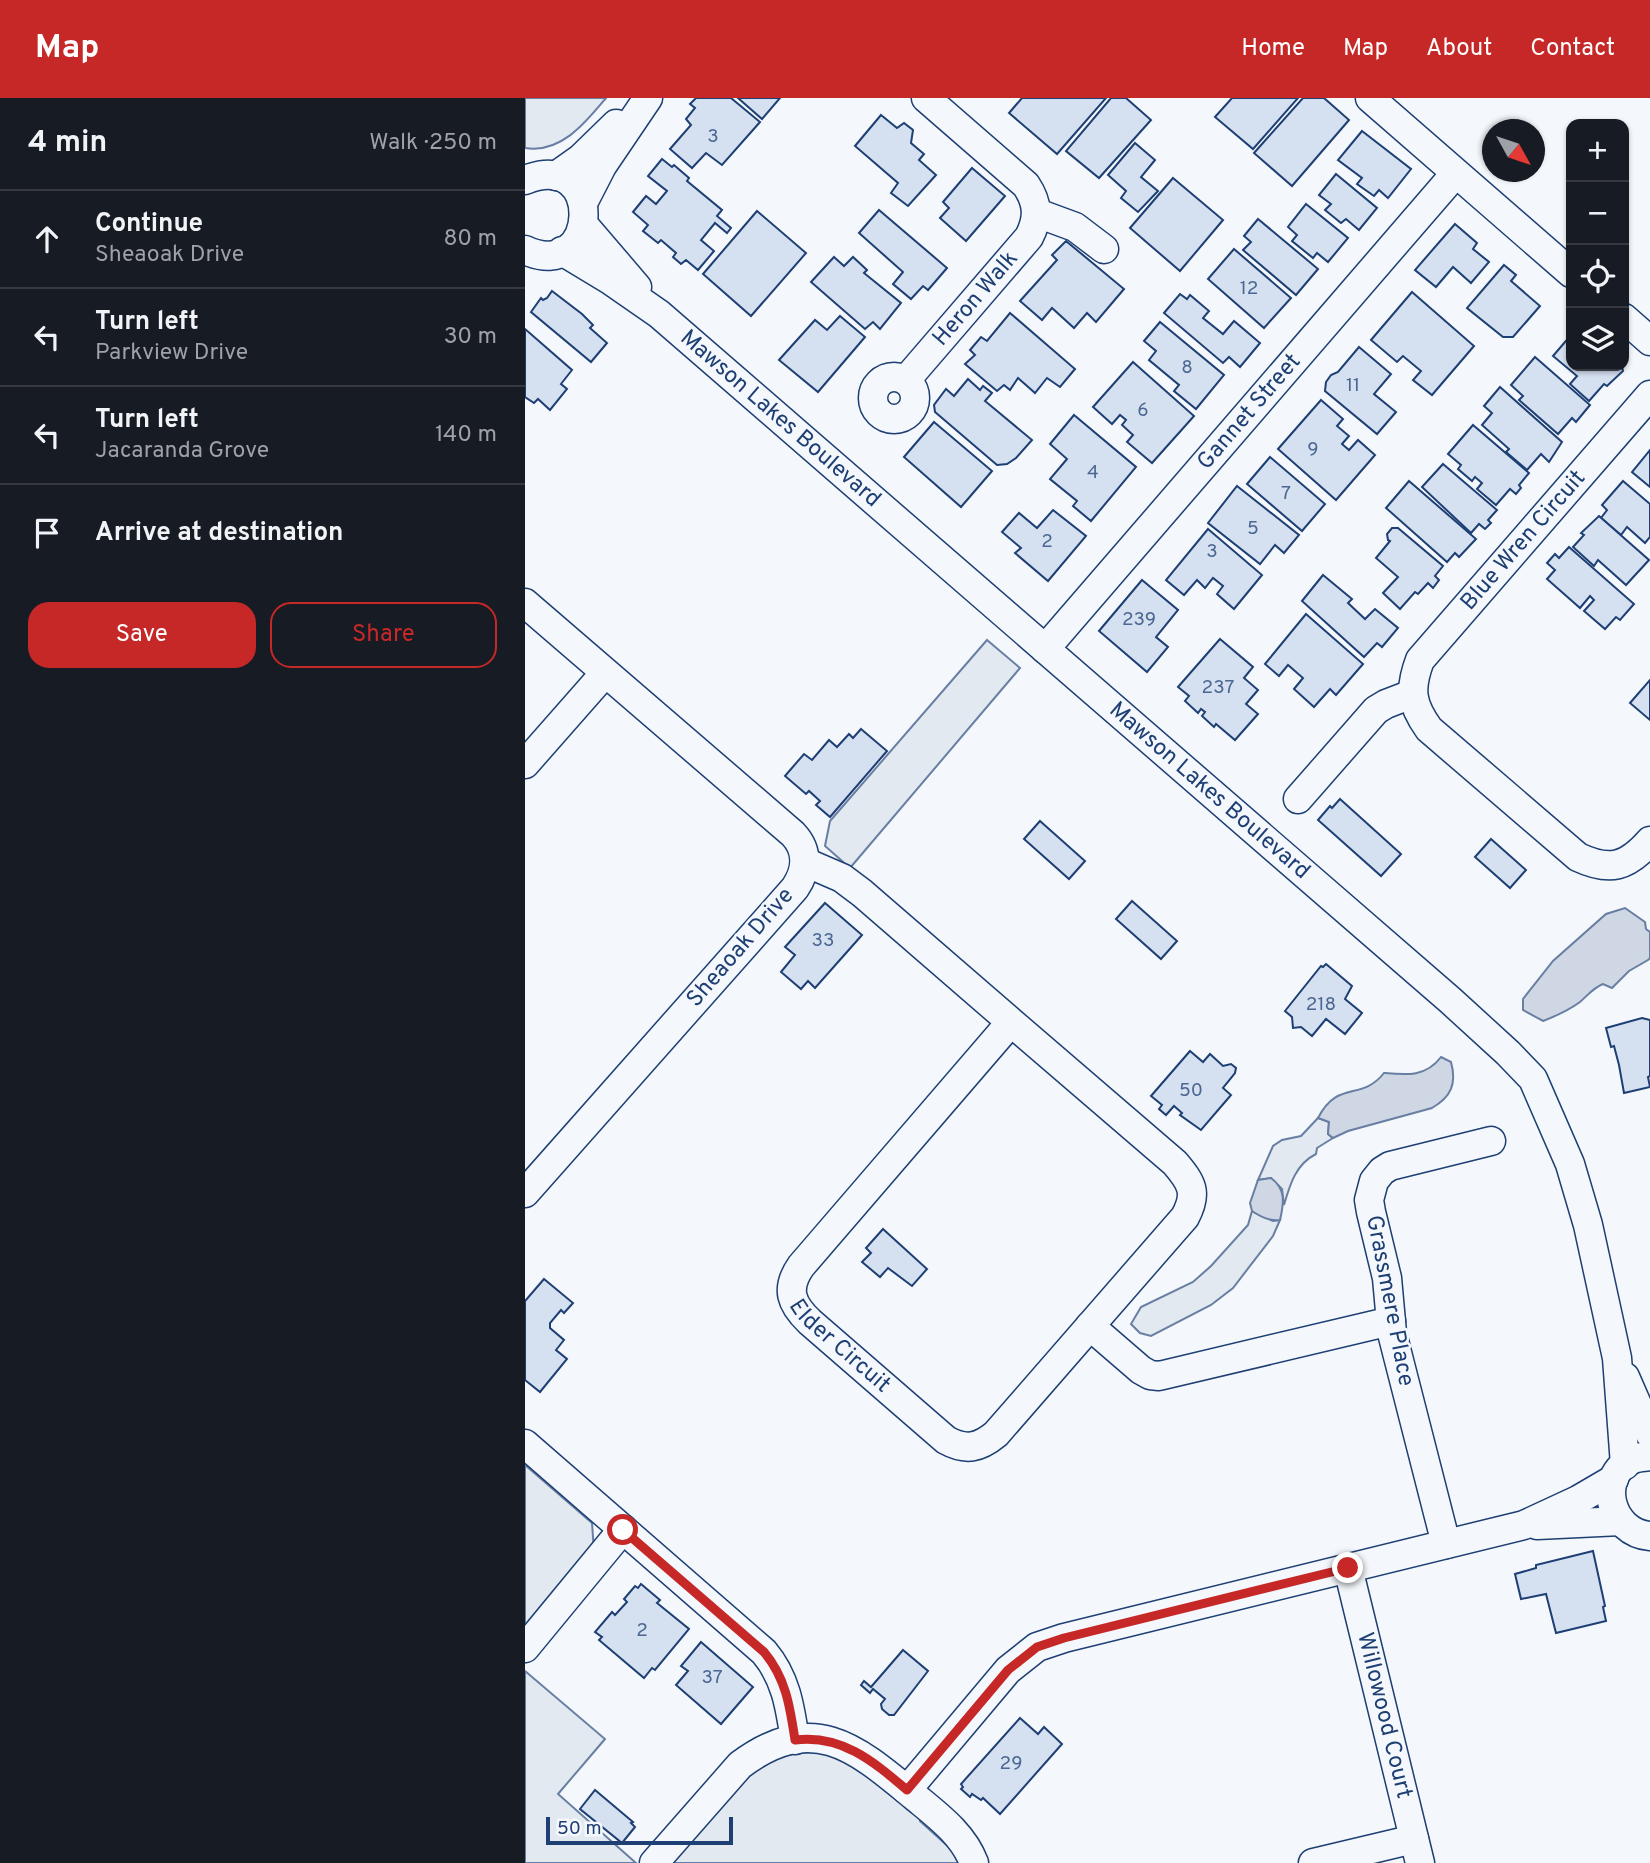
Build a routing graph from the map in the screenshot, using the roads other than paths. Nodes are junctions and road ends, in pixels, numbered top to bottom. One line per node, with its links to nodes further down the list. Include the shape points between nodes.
1 (926, 98): 6 (street, via 1025,186)
2 (1370, 98): 4 (street)
3 (647, 99): 5 (street, via 580,159); 7 (street, via 603,166)
4 (1455, 174): 10 (street); 17 (street, Gannet Street)
5 (537, 175): 7 (street, Mawson Lakes Boulevard, via 572,184)
6 (1037, 213): 8 (street, via 1075,227); 14 (street, Heron Walk, via 1029,237)
7 (583, 214): 9 (street, via 579,237); 11 (street, Mawson Lakes Boulevard)
8 (1104, 249)
9 (538, 255): 11 (street, Mawson Lakes Boulevard, via 610,279)
10 (1566, 269)
11 (659, 314): 17 (street, Mawson Lakes Boulevard)
12 (1629, 322): 13 (street)
13 (1650, 341)
14 (906, 380)
15 (1650, 395): 19 (street, Blue Wren Circuit, via 1420,660)
16 (525, 603): 18 (street, Sheaoak Drive)
17 (1045, 649): 29 (street, Mawson Lakes Boulevard, via 1472,1019 1533,1079 1570,1164)
18 (605, 673): 20 (street); 23 (street, Sheaoak Drive, via 793,834)
19 (1412, 694): 21 (street, via 1376,710); 22 (street, via 1429,729 1578,857 1611,866 1630,860)
20 (525, 764)
21 (1298, 799)
22 (1650, 841)
23 (805, 862): 24 (street, Elder Circuit, via 842,878 862,893); 26 (street, Sheaoak Drive, via 795,888)
24 (1011, 1022): 28 (street, Elder Circuit, via 1175,1163 1193,1193 1185,1217); 28 (street, Elder Circuit, via 801,1266 794,1275 792,1301 810,1322 946,1440 966,1448 984,1444 996,1434)
25 (1491, 1141): 27 (street, Grassmere Place, via 1390,1166 1374,1181 1369,1200 1387,1278)
26 (525, 1193)
27 (1391, 1321): 28 (street, via 1160,1376 1141,1370); 36 (street, Grassmere Place)
28 (1090, 1326)
29 (1617, 1358): 30 (street, Mawson Lakes Boulevard); 32 (street, Mawson Lakes Boulevard)
30 (1650, 1434)
31 (525, 1444): 34 (street)
32 (1630, 1467): 33 (street, via 1578,1500); 35 (street, Mawson Lakes Boulevard, via 1611,1503 1616,1516)
33 (1524, 1525): 35 (street); 36 (street)
34 (623, 1530): 38 (street); 39 (street, via 774,1663 786,1689)
35 (1641, 1536)
36 (1446, 1544): 37 (street)
37 (1348, 1568): 40 (street, via 1037,1647 1008,1670); 41 (street, Willowood Court)
38 (525, 1648)
39 (795, 1740): 40 (street, via 813,1739 851,1748); 42 (street, via 771,1746 740,1765)
40 (907, 1790): 43 (street, via 959,1835)
41 (1417, 1851): 44 (street)
42 (654, 1863)
43 (974, 1863)
44 (1313, 1863)

